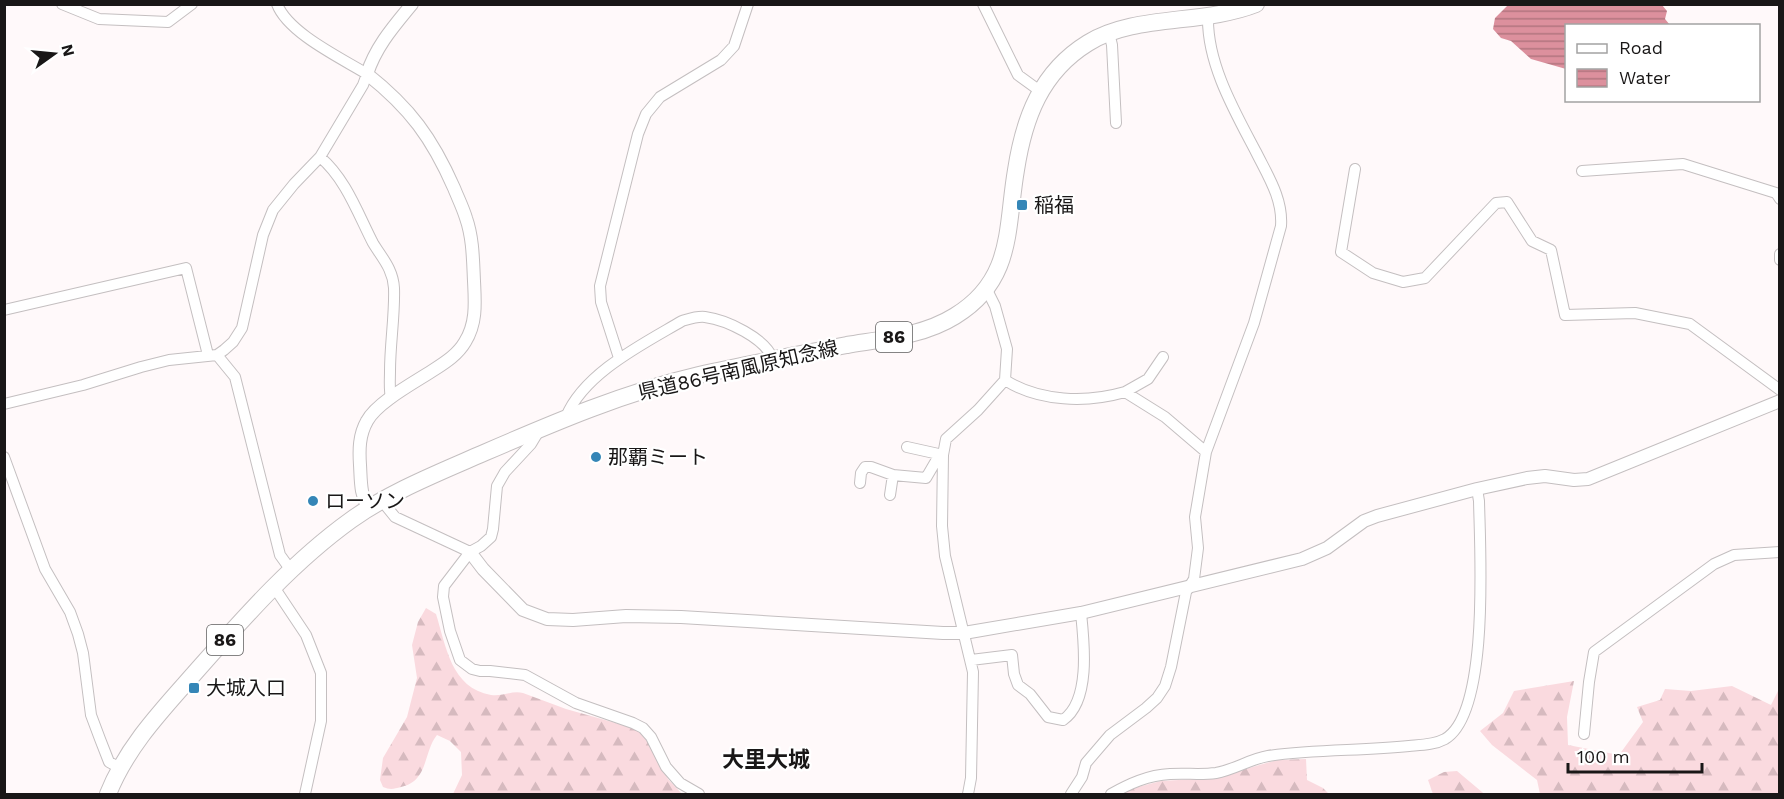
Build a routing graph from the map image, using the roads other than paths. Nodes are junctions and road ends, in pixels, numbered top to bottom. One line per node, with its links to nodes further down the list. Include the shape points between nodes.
1 (62, 4): 2 (street, via 99,19 168,22)
2 (192, 4)
3 (277, 4): 10 (street, via 298,32)
4 (412, 4): 10 (street, via 381,44)
5 (748, 4): 23 (street, via 734,46 721,60 660,97 646,114 638,134 600,286 601,302)
6 (983, 4): 11 (street, via 1018,75)
7 (1256, 4): 8 (main road, 県道86号南風原知念線 / 86)
8 (1208, 17): 9 (main road, 県道86号南風原知念線 / 86); 34 (street, via 1220,80 1274,187 1282,214 1254,323)
9 (1109, 33): 11 (main road, 県道86号南風原知念線 / 86, via 1065,60); 12 (street)
10 (368, 74): 13 (street); 28 (street, via 412,115 437,152 466,218 474,261 474,320 465,343 445,363)
11 (1040, 91): 19 (main road, 県道86号南風原知念線 / 86, via 1023,139 1004,249)
12 (1116, 123)
13 (320, 157): 21 (street, via 273,210 263,235 242,328 233,342); 28 (street, via 339,178 392,274)
14 (1355, 170): 26 (street, via 1341,252 1373,273 1402,282 1425,278 1496,203 1507,202 1532,241 1551,250 1565,315 1635,313 1690,324)
15 (1582, 171): 16 (street, via 1683,164 1776,193)
16 (1779, 199)
17 (1779, 254): 18 (street)
18 (1779, 260)
19 (987, 290): 24 (main road, 県道86号南風原知念線 / 86, via 951,319 916,333); 25 (street, via 1007,349)
20 (4, 310): 21 (street, via 186,268)
21 (213, 355): 30 (street, via 169,360); 44 (street, via 235,377 280,555)
22 (1163, 357): 27 (street, via 1148,379)
23 (619, 358): 24 (street, via 682,321 704,317 739,328 768,350); 31 (street, via 577,397)
24 (773, 359): 31 (main road, 県道86号南風原知念線 / 86, via 638,391)
25 (1005, 380): 27 (street, via 1026,391 1071,398 1090,399); 35 (street, via 946,439)
26 (1779, 390)
27 (1125, 392): 34 (street, via 1165,417)
28 (391, 398): 41 (street, via 370,416 360,440 364,501)
29 (1779, 401): 39 (street, via 1588,479 1545,476)
30 (4, 404)
31 (566, 417): 32 (main road, 県道86号南風原知念線 / 86)
32 (540, 429): 41 (main road, 県道86号南風原知念線 / 86); 42 (street, via 497,486 491,537)
33 (907, 447): 35 (street)
34 (1206, 452): 45 (street, via 1196,517 1198,548)
35 (941, 454): 37 (street, via 926,478); 48 (street, via 945,556)
36 (4, 457): 51 (street, via 45,569 78,634 91,715 99,739 110,762)
37 (893, 475): 38 (street, via 866,467); 40 (street)
38 (860, 483)
39 (1477, 489): 45 (street, via 1365,521 1327,548 1302,559); 57 (street, via 1481,617 1467,705 1451,734 1434,743 1265,756 1219,772 1149,777)
40 (890, 495)
41 (376, 505): 42 (street); 44 (main road, 県道86号南風原知念線 / 86, via 332,534)
42 (470, 552): 48 (street, via 523,610 547,619 681,617); 54 (street, via 444,586 450,631 460,660 480,671 525,675 576,703 643,728 666,767)
43 (1779, 552): 50 (street, via 1734,555 1714,564 1594,652)
44 (291, 569): 46 (main road, 県道86号南風原知念線 / 86)
45 (1190, 586): 47 (street); 56 (street, via 1165,686 1146,708 1110,735 1086,763)
46 (274, 587): 51 (main road, 県道86号南風原知念線 / 86, via 142,733); 53 (street, via 306,635 321,673 321,721)
47 (1081, 613): 48 (street); 49 (street, via 1083,675 1073,711 1063,720 1048,717 1018,685 1012,655)
48 (964, 633): 49 (street)
49 (971, 660): 55 (street, via 974,689)
50 (1584, 734)
51 (120, 768): 52 (main road, 県道86号南風原知念線 / 86)
52 (108, 795)
53 (305, 795)
54 (699, 795)
55 (968, 795)
56 (1071, 795)
57 (1111, 795)

